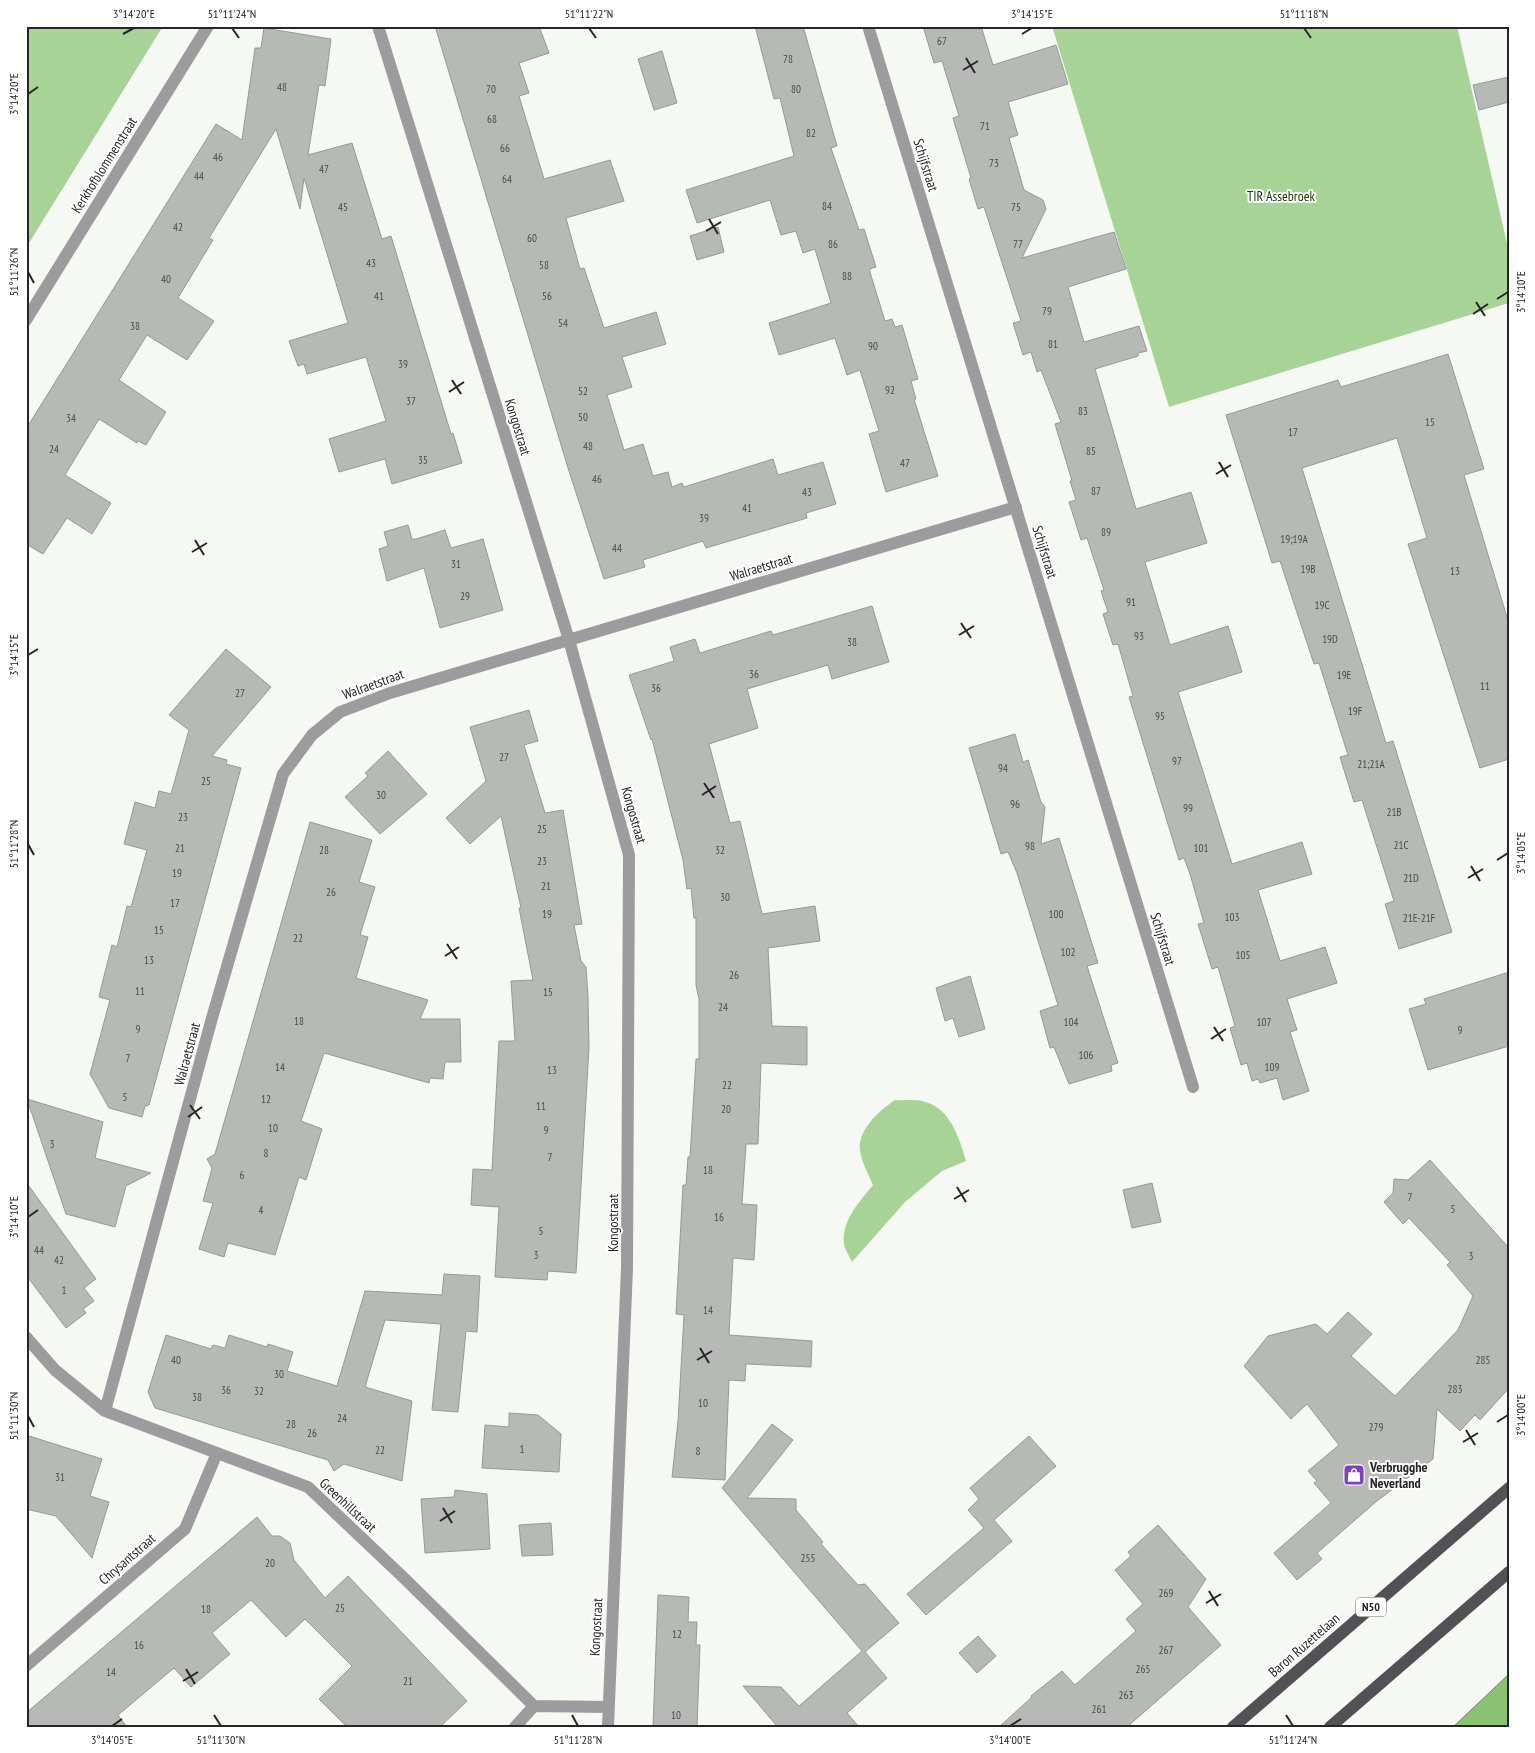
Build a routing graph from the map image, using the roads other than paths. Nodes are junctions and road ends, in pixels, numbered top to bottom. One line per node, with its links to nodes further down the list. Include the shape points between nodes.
1 (208, 26): 4 (street, Kerkhofblommenstraat)
2 (378, 26): 6 (street, Kongostraat)
3 (868, 26): 5 (street, Schijfstraat)
4 (26, 320)
5 (1016, 507): 6 (street, Walraetstraat); 7 (street, Schijfstraat)
6 (569, 640): 9 (street, Walraetstraat, via 390,692 340,712 312,735 283,774 212,1018); 15 (street, Kongostraat, via 629,854 627,1268)
7 (1193, 1087)
8 (26, 1337): 9 (street, Greenhillstraat, via 55,1370)
9 (105, 1411): 10 (street, Greenhillstraat)
10 (218, 1453): 13 (street, Chrysantstraat, via 185,1529); 14 (street, Greenhillstraat, via 308,1487)
11 (1509, 1488): 18 (main road, Baron Ruzettelaan / N50)
12 (1509, 1572): 19 (main road)
13 (26, 1666)
14 (534, 1706): 15 (street); 16 (street)
15 (608, 1707): 17 (street)
16 (515, 1727)
17 (608, 1727)
18 (1233, 1727)
19 (1330, 1727)

